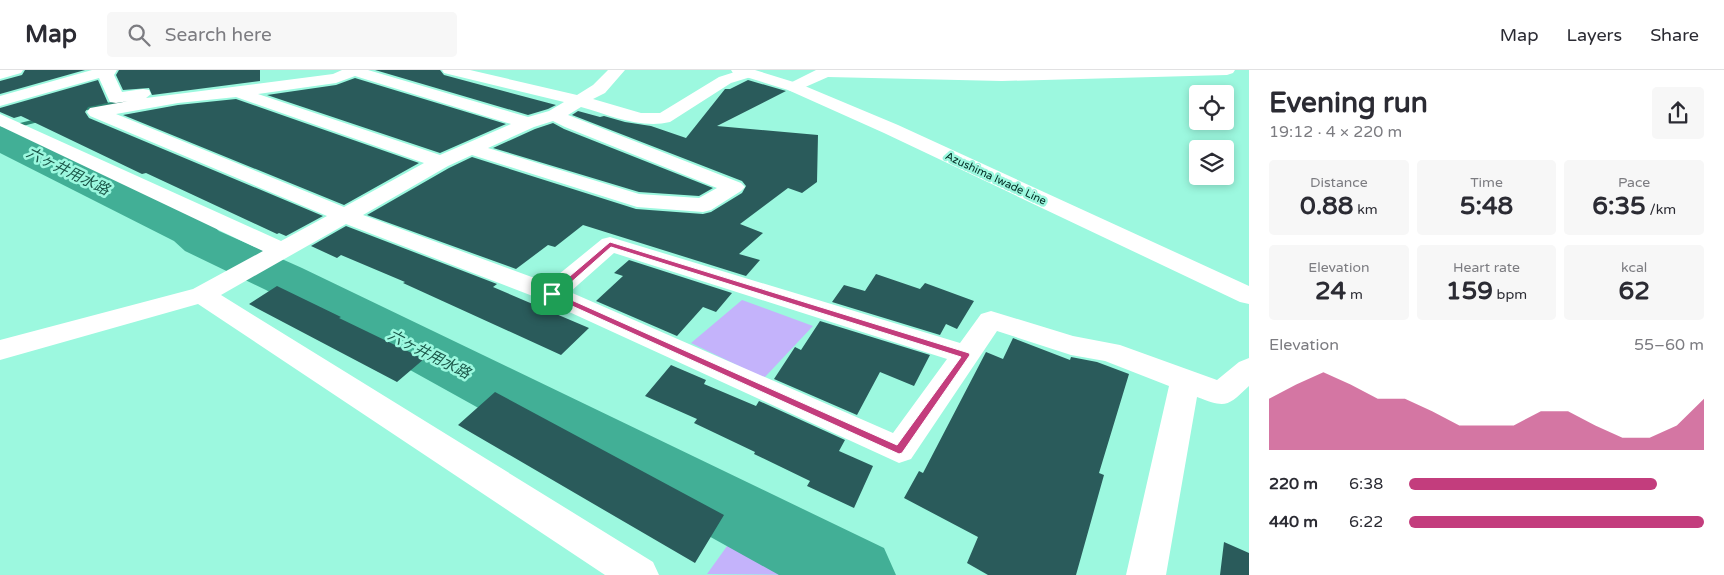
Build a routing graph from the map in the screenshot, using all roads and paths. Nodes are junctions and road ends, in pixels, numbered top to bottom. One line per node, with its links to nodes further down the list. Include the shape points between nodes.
1 (15, 70): 12 (street)
2 (107, 70): 13 (street, via 116,98); 15 (street)
3 (328, 70): 13 (street)
4 (450, 70): 16 (street)
5 (617, 70): 16 (street, via 599,90)
6 (930, 70): 11 (street)
7 (1227, 70): 11 (street)
8 (355, 71): 13 (street, via 336,78); 19 (street)
9 (743, 71): 14 (street, Azushima Iwade Line); 16 (street, via 664,118 640,118)
10 (826, 71): 11 (street, via 992,76); 14 (street)
11 (1097, 72)
12 (0, 74)
13 (234, 83): 21 (street); 22 (street, via 178,98 96,112)
14 (794, 87): 26 (street, Azushima Iwade Line)
15 (0, 101)
16 (580, 101): 17 (street)
17 (555, 115): 19 (street); 20 (street, via 734,187 703,205 637,200)
18 (0, 120): 23 (street)
19 (528, 123): 20 (street)
20 (471, 149): 21 (street)
21 (441, 162): 22 (street)
22 (346, 216): 23 (street); 25 (street)
23 (274, 253): 24 (street)
24 (208, 292): 27 (street); 31 (street)
25 (552, 294): 28 (street, via 610,244); 28 (street, via 899,450)
26 (1249, 296)
27 (0, 350)
28 (966, 355): 30 (street, via 991,320 1071,345 1110,352)
29 (1249, 369): 30 (street, via 1221,394)
30 (1185, 380): 32 (street)
31 (639, 575)
32 (1146, 575)

